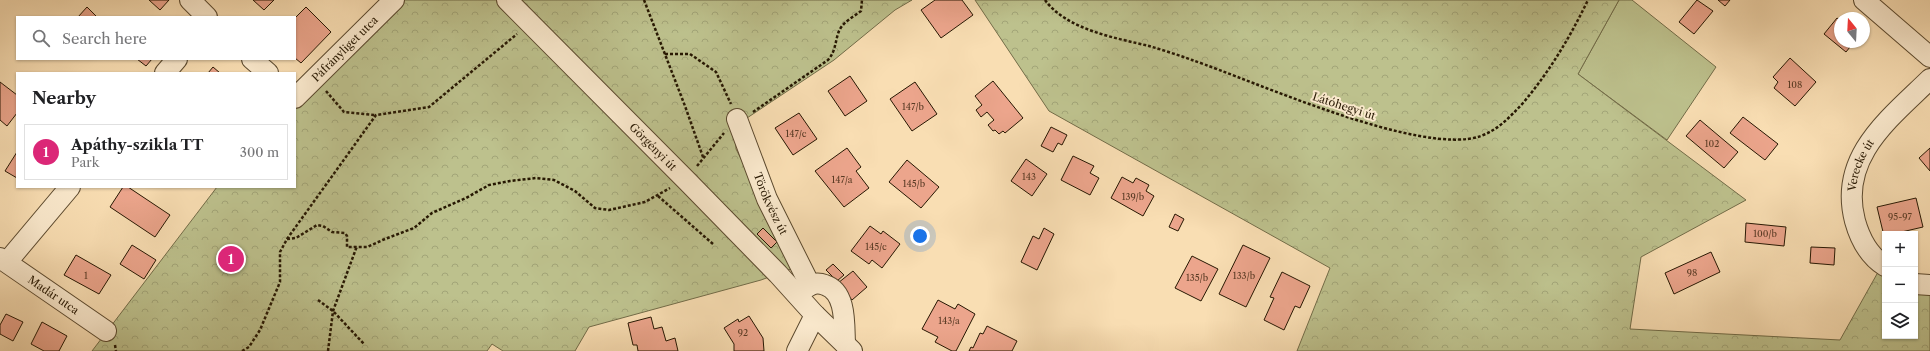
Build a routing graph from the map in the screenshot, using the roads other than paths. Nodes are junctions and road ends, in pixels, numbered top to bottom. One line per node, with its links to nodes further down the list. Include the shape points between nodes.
1 (190, 0): 5 (street)
2 (394, 0): 12 (street, Páfrányliget utca)
3 (507, 0): 19 (street, Görgényi út, via 688,181)
4 (1864, 0): 6 (street)
5 (205, 16)
6 (1930, 57)
7 (176, 60): 9 (street)
8 (253, 60): 10 (street)
9 (166, 72)
10 (267, 72)
11 (1930, 79): 16 (street, Verecke út, via 1887,120 1862,152 1853,174 1851,197 1858,231 1865,247)
12 (296, 97)
13 (737, 119): 19 (street, Törökvész út)
14 (69, 188): 15 (street)
15 (3, 260): 21 (street, Madár utca)
16 (1882, 264)
17 (1918, 284): 18 (street)
18 (1930, 286)
19 (803, 290): 20 (street, Törökvész út); 22 (street, Törökvész út, via 816,283 830,287 838,296)
20 (815, 315): 22 (street, Törökvész út); 23 (street)
21 (106, 331)
22 (849, 347)
23 (797, 351)

